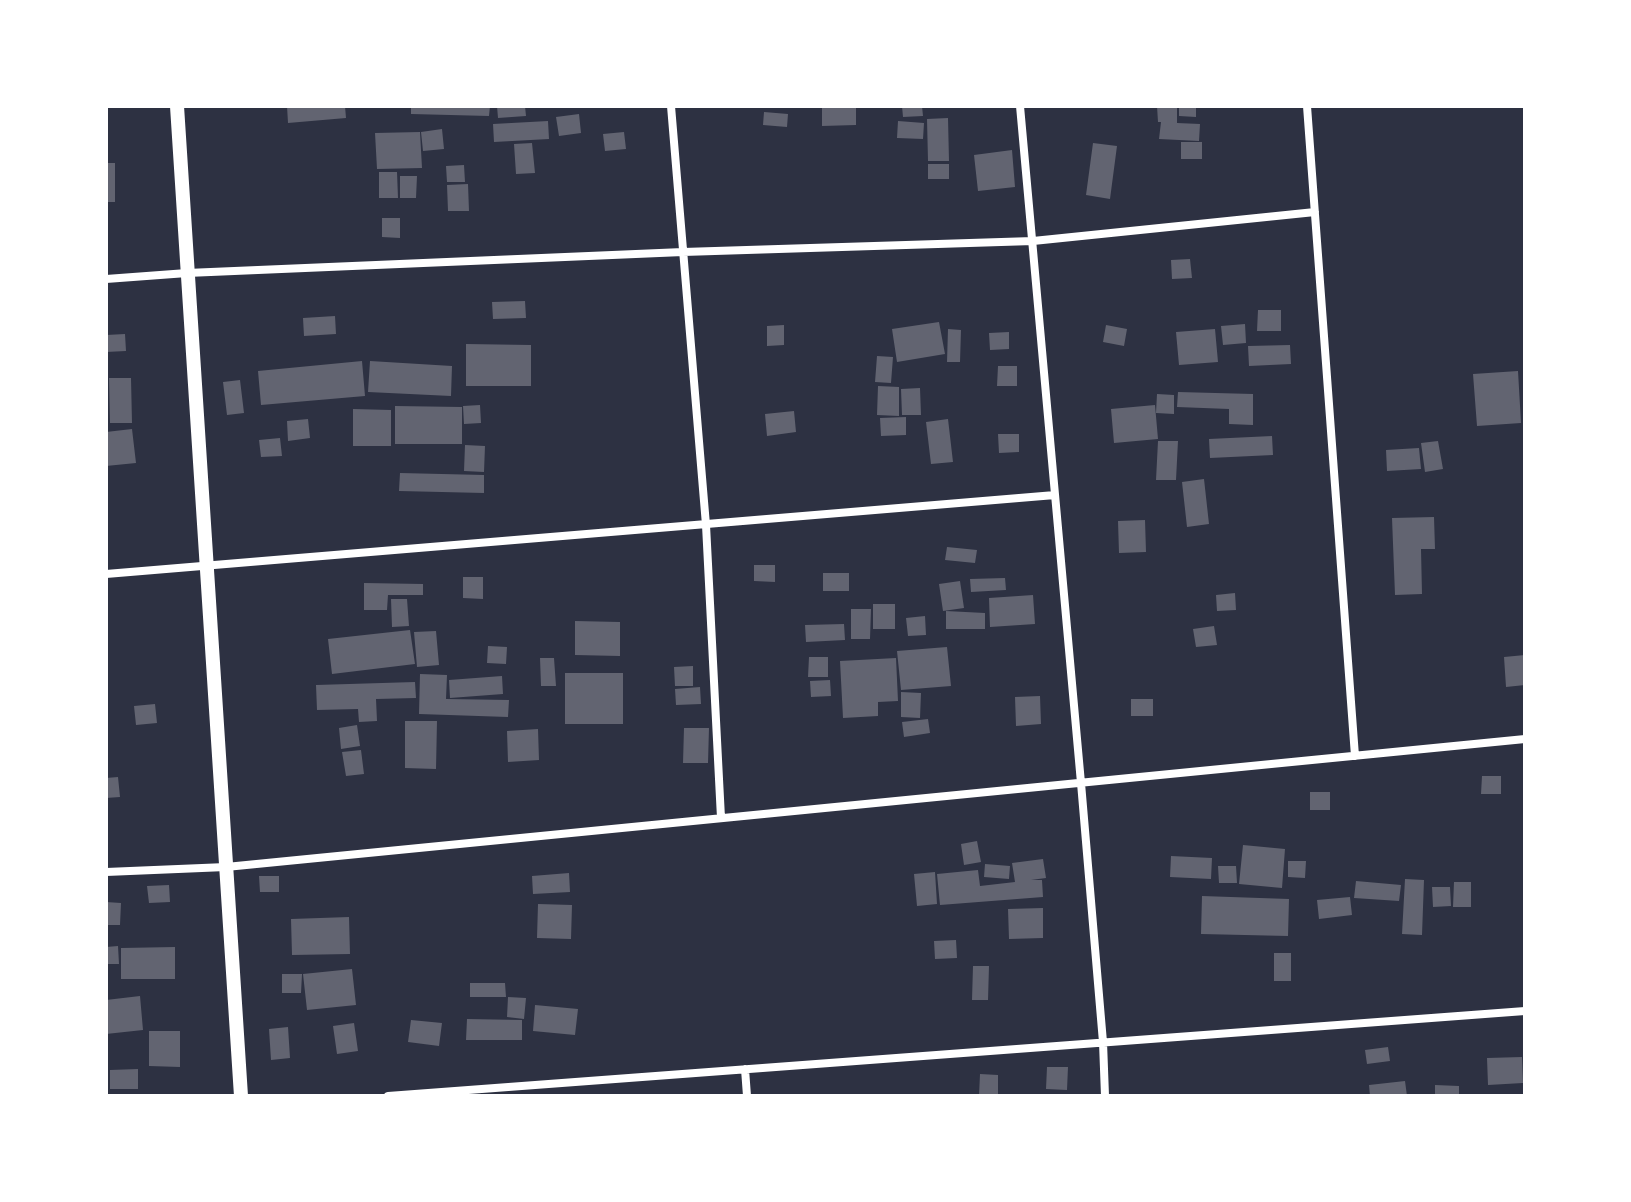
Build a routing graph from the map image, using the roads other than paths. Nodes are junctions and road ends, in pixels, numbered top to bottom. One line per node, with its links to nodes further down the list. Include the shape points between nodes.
1 (177, 106): 8 (street)
2 (671, 106): 7 (street)
3 (1020, 106): 6 (street)
4 (1307, 106): 5 (street)
5 (1315, 212): 6 (street); 15 (street)
6 (1033, 241): 7 (street); 10 (street)
7 (683, 252): 8 (street); 11 (street)
8 (187, 273): 9 (street); 12 (street)
9 (106, 279)
10 (1055, 495): 11 (street); 16 (street)
11 (706, 525): 12 (street); 17 (street)
12 (206, 567): 13 (street); 18 (street)
13 (106, 574)
14 (1525, 739): 15 (street)
15 (1355, 756): 16 (street)
16 (1081, 783): 17 (street); 21 (street)
17 (721, 818): 18 (street)
18 (226, 867): 19 (street); 23 (street)
19 (106, 872)
20 (1525, 1011): 21 (street)
21 (1103, 1042): 22 (street); 26 (street)
22 (745, 1069): 24 (street); 25 (street)
23 (241, 1096)
24 (388, 1096)
25 (747, 1096)
26 (1105, 1096)

